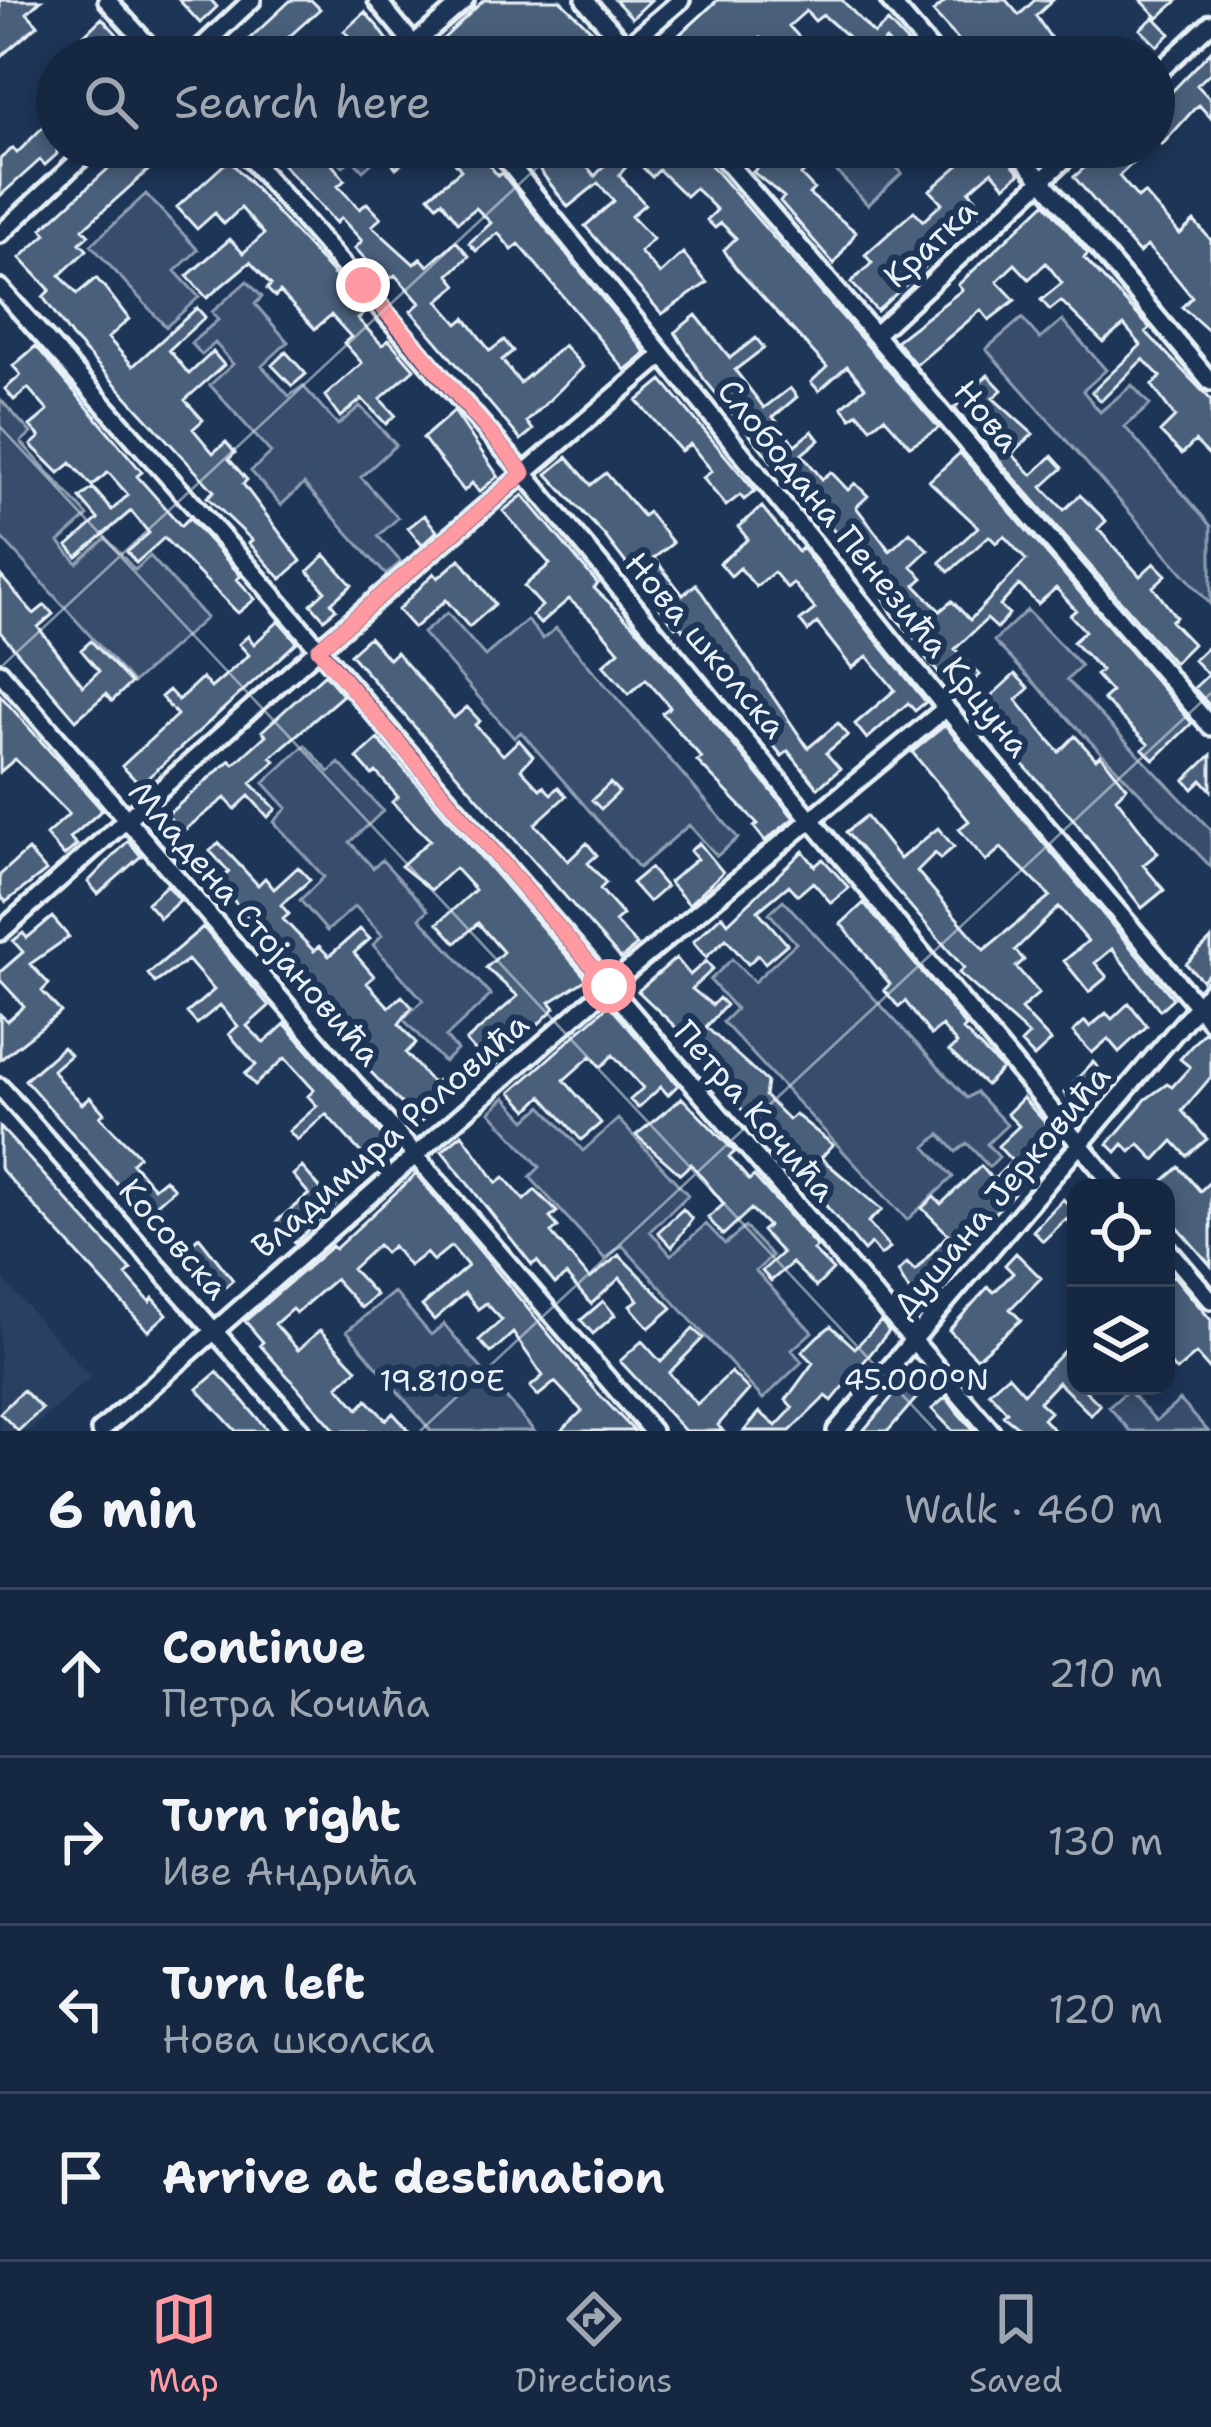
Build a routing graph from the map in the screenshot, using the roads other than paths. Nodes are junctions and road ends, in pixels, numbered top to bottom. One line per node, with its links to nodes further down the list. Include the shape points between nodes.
1 (107, 0): 9 (street)
2 (252, 0): 10 (street)
3 (377, 0): 11 (street)
4 (465, 0): 12 (street)
5 (585, 0): 13 (street)
6 (681, 0): 14 (street)
7 (889, 0): 15 (street)
8 (1211, 23): 16 (street)
9 (140, 36)
10 (213, 36)
11 (407, 36)
12 (433, 36)
13 (617, 36)
14 (646, 36)
15 (920, 36)
16 (1175, 56)
17 (71, 168): 24 (street)
18 (258, 168): 29 (street, Нова школска)
19 (513, 168): 27 (street, Слободана Пенезића Крцуна)
20 (732, 168): 26 (street, Нова)
21 (1031, 168): 23 (street)
22 (1056, 168): 23 (street, Кратка)
23 (1042, 181): 26 (street, Кратка); 28 (street)
24 (0, 234)
25 (0, 288): 30 (street, Петра Кочића)
26 (877, 333): 33 (street, Нова)
27 (663, 355): 29 (street); 32 (street, Слободана Пенезића Крцуна)
28 (1211, 382)
29 (524, 473): 30 (street); 35 (street, Нова школска)
30 (318, 649): 34 (street); 37 (street, Петра Кочића)
31 (0, 672): 34 (street, Младена Стојановића)
32 (946, 708): 35 (street, Владимира Роловића); 39 (street, Слободана Пенезића Крцуна)
33 (1211, 727)
34 (127, 820): 36 (street); 43 (street, Младена Стојановића)
35 (814, 822): 37 (street, Владимира Роловића); 42 (street, Нова школска)
36 (0, 932)
37 (609, 986): 43 (street, Владимира Роловића); 48 (street, Петра Кочића)
38 (1211, 990): 39 (street, Душана Јерковића)
39 (1197, 1006): 40 (street, Слободана Пенезића Крцуна); 42 (street, Душана Јерковића)
40 (1211, 1022)
41 (0, 1087): 47 (street, Косовска)
42 (1079, 1145): 44 (street, Нова школска); 48 (street, Душана Јерковића)
43 (415, 1155): 47 (street, Владимира Роловића); 51 (street, Младена Стојановића)
44 (1108, 1179)
45 (1175, 1257): 46 (street)
46 (1211, 1300)
47 (213, 1329): 49 (street, Владимира Роловића); 50 (street, Косовска)
48 (913, 1341): 52 (street, Душана Јерковића); 53 (street, Петра Кочића)
49 (100, 1431)
50 (302, 1431)
51 (652, 1431)
52 (836, 1431)
53 (991, 1431)

